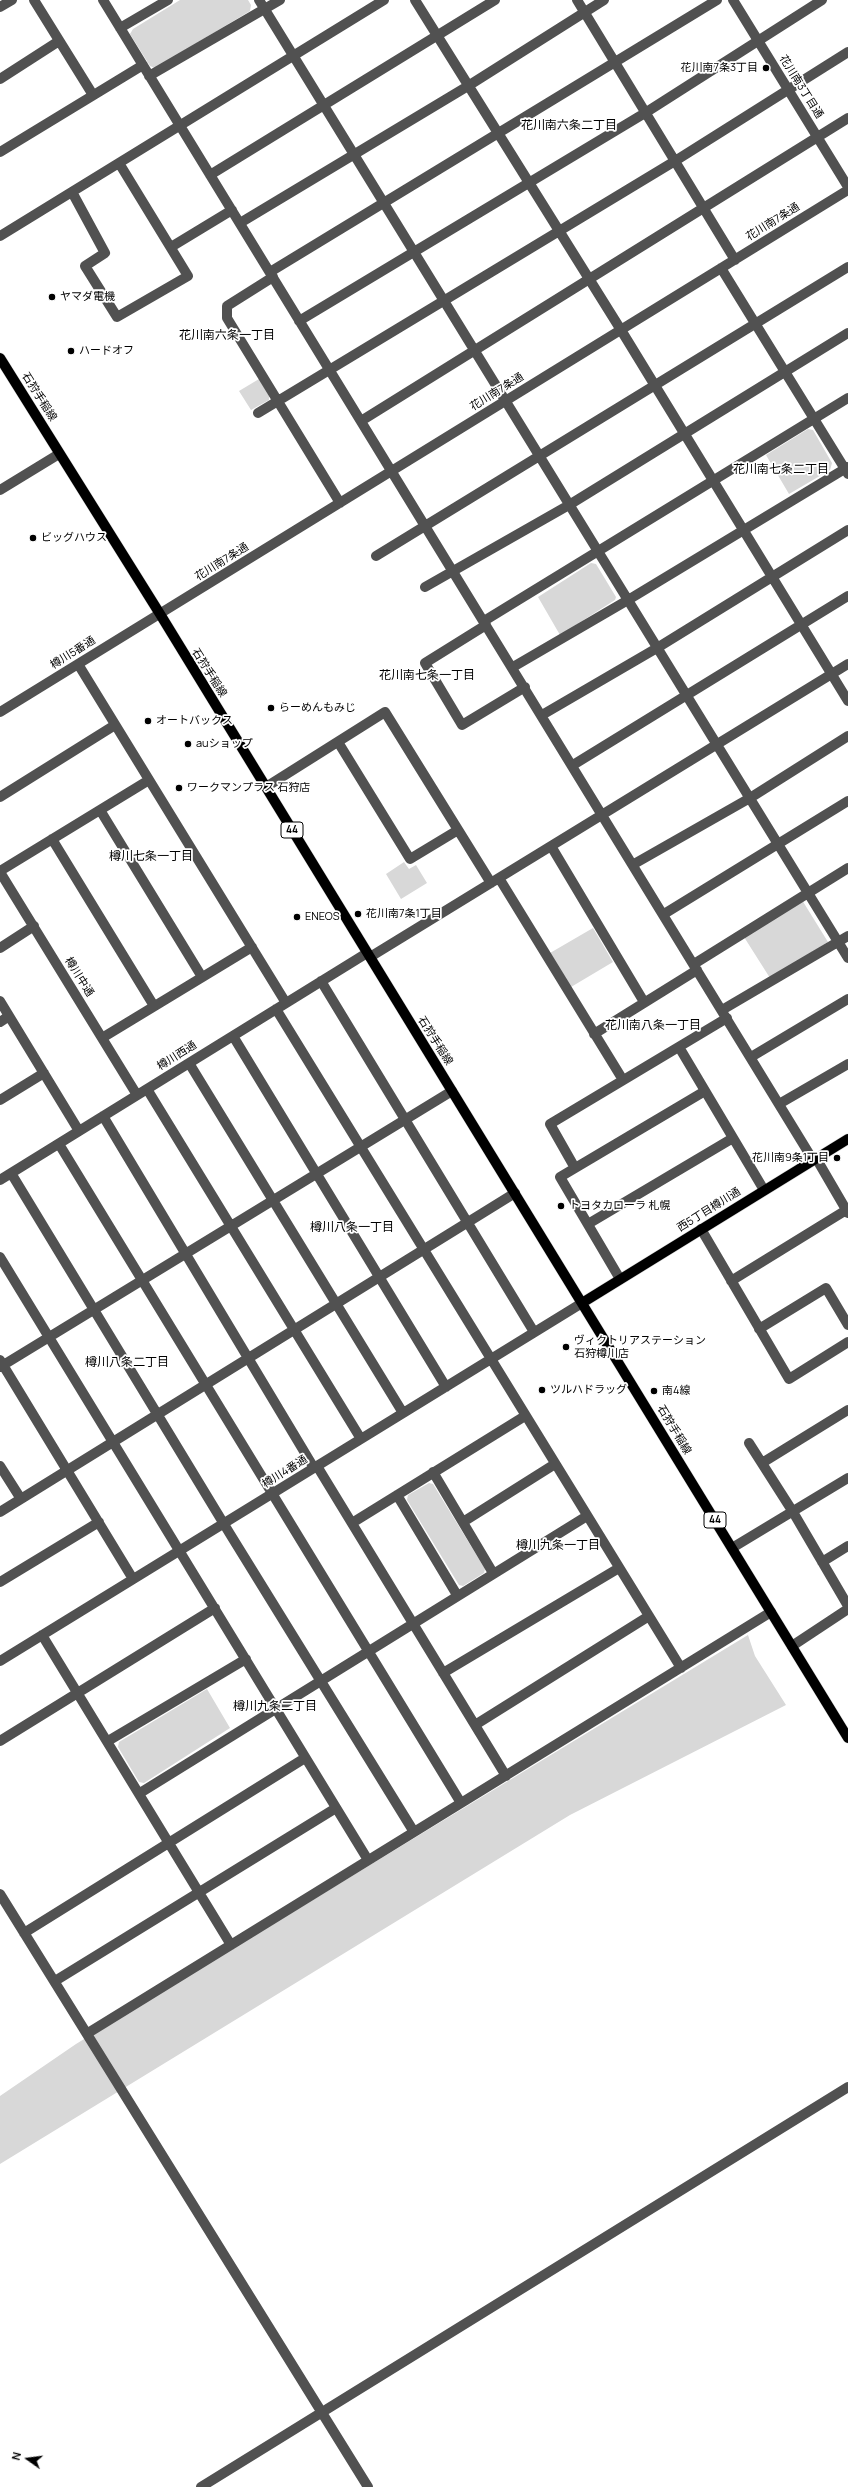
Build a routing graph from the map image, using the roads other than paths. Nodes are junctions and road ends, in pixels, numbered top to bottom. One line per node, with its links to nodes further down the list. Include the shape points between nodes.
1 (12, 0): 15 (street)
2 (34, 0): 20 (street)
3 (103, 0): 18 (street)
4 (168, 0): 18 (street)
5 (260, 0): 16 (street)
6 (280, 0): 16 (street)
7 (384, 0): 23 (street)
8 (415, 0): 19 (street)
9 (495, 0): 19 (street)
10 (576, 0): 17 (street)
11 (604, 0): 17 (street)
12 (717, 0): 24 (street)
13 (733, 0): 21 (street, 花川南3丁目通)
14 (822, 0): 21 (street)
15 (0, 7)
16 (265, 9): 23 (street); 26 (street)
17 (584, 12): 24 (street); 28 (street)
18 (120, 28): 25 (street)
19 (437, 36): 28 (street); 31 (street)
20 (60, 41): 27 (street); 30 (street)
21 (758, 41): 29 (street, 花川南3丁目通); 32 (street)
22 (848, 52): 29 (street)
23 (294, 56): 31 (street); 34 (street)
24 (614, 61): 32 (street); 35 (street)
25 (143, 65): 26 (street); 30 (street)
26 (149, 76): 34 (street)
27 (0, 79)
28 (468, 86): 35 (street); 38 (street)
29 (788, 89): 36 (street, 花川南3丁目通); 39 (street)
30 (93, 95): 37 (street)
31 (324, 105): 38 (street); 41 (street)
32 (645, 112): 39 (street); 42 (street)
33 (848, 118): 36 (street)
34 (180, 126): 40 (street); 41 (street)
35 (499, 134): 42 (street); 46 (street)
36 (818, 137): 43 (street, 花川南3丁目通); 47 (street)
37 (0, 152)
38 (355, 155): 46 (street); 49 (street)
39 (675, 161): 47 (street); 50 (street)
40 (119, 163): 45 (street); 52 (street)
41 (210, 175): 48 (street)
42 (529, 182): 50 (street); 53 (street)
43 (848, 187)
44 (848, 190): 54 (street, 花川南7条通)
45 (72, 192): 51 (street); 52 (street, via 105,253 85,266 117,317 188,276)
46 (384, 203): 53 (street); 57 (street)
47 (704, 208): 54 (street); 58 (street)
48 (232, 210): 49 (street); 52 (street)
49 (240, 223): 57 (street)
50 (558, 230): 58 (street); 59 (street)
51 (0, 236)
52 (170, 247)
53 (415, 253): 59 (street); 60 (street)
54 (735, 260): 56 (street, 花川南7条通)
55 (848, 267): 61 (street)
56 (721, 268): 61 (street); 62 (street, 花川南7条通)
57 (271, 275): 60 (street); 71 (street, via 227,306 227,318)
58 (589, 280): 62 (street); 64 (street)
59 (443, 300): 64 (street); 66 (street)
60 (300, 321): 66 (street)
61 (756, 325): 67 (street); 68 (street)
62 (621, 330): 68 (street); 70 (street, 花川南7条通)
63 (848, 333): 67 (street)
64 (475, 351): 70 (street); 74 (street)
65 (0, 358): 76 (main road, 石狩手稲線 / 44)
66 (330, 370): 71 (street); 74 (street)
67 (785, 372): 73 (street); 75 (street)
68 (655, 386): 75 (street); 77 (street)
69 (848, 398): 73 (street)
70 (506, 401): 77 (street); 79 (street, 花川南7条通)
71 (278, 402): 72 (street); 82 (street)
72 (258, 413)
73 (814, 419): 78 (street); 80 (street)
74 (361, 421): 79 (street)
75 (684, 433): 80 (street); 83 (street)
76 (60, 454): 81 (street); 94 (main road, 石狩手稲線 / 44)
77 (539, 455): 83 (street); 84 (street)
78 (847, 470): 85 (street)
79 (392, 471): 82 (street, 花川南7条通); 84 (street)
80 (713, 481): 85 (street); 87 (street)
81 (0, 490)
82 (340, 503): 94 (street, 花川南7条通)
83 (569, 505): 87 (street); 89 (street)
84 (425, 525): 88 (street); 89 (street)
85 (743, 530): 90 (street); 93 (street)
86 (848, 530): 90 (street)
87 (598, 551): 93 (street); 95 (street)
88 (376, 556)
89 (453, 571): 91 (street); 95 (street)
90 (772, 577): 96 (street); 97 (street)
91 (424, 587)
92 (848, 596): 96 (street)
93 (628, 600): 97 (street); 100 (street)
94 (160, 614): 98 (street, 樽川5番通); 113 (main road, 石狩手稲線 / 44)
95 (485, 623): 100 (street); 102 (street, via 425,663 462,725)
96 (801, 625): 101 (street); 103 (street)
97 (657, 648): 103 (street); 106 (street)
98 (78, 664): 105 (street, 樽川5番通); 107 (street)
99 (848, 664): 101 (street, 樽川西通)
100 (512, 667): 102 (street)
101 (831, 674): 104 (street); 110 (street, 樽川西通)
102 (525, 687): 106 (street)
103 (687, 696): 110 (street); 111 (street)
104 (848, 701)
105 (0, 712)
106 (542, 715): 111 (street)
107 (115, 725): 112 (street); 114 (street)
108 (848, 736): 115 (street)
109 (338, 742): 113 (street); 119 (street, via 410,859); 119 (street, via 385,712)
110 (717, 744): 115 (street); 118 (street, 樽川西通)
111 (573, 765): 118 (street)
112 (149, 780): 117 (street); 132 (street)
113 (266, 787): 134 (main road, 石狩手稲線 / 44)
114 (0, 797)
115 (750, 798): 121 (street); 123 (street)
116 (848, 801): 121 (street)
117 (100, 810): 120 (street); 137 (street)
118 (603, 814): 122 (street, 樽川西通); 123 (street)
119 (458, 830): 126 (street)
120 (52, 839): 125 (street); 143 (street)
121 (779, 845): 127 (street); 128 (street)
122 (551, 846): 126 (street, 樽川西通); 141 (street)
123 (634, 864): 128 (street)
124 (848, 868): 127 (street)
125 (0, 871): 129 (street, 樽川中通)
126 (495, 880): 134 (street, 樽川西通); 148 (street)
127 (808, 892): 131 (street); 136 (street)
128 (664, 914): 136 (street)
129 (34, 926): 133 (street); 150 (street, 樽川中通)
130 (848, 936): 131 (street)
131 (838, 942): 135 (street); 145 (street)
132 (252, 947): 137 (street); 142 (street)
133 (0, 948)
134 (368, 955): 138 (street, 樽川西通); 158 (main road, 石狩手稲線 / 44)
135 (848, 958)
136 (696, 967): 141 (street); 145 (street)
137 (202, 977): 143 (street)
138 (321, 981): 142 (street, 樽川西通); 164 (street)
139 (848, 999): 152 (street)
140 (0, 1001): 146 (street)
141 (644, 1002): 148 (street)
142 (286, 1003): 144 (street, 樽川西通)
143 (154, 1006): 150 (street)
144 (276, 1009): 149 (street, 樽川西通); 169 (street)
145 (724, 1014): 151 (street); 152 (street)
146 (9, 1016): 147 (street); 155 (street)
147 (0, 1022)
148 (594, 1034): 156 (street)
149 (233, 1036): 153 (street, 樽川西通); 173 (street)
150 (102, 1038): 160 (street, 樽川中通)
151 (679, 1047): 156 (street); 159 (street)
152 (751, 1057): 162 (street)
153 (189, 1063): 157 (street, 樽川西通); 177 (street)
154 (848, 1064): 162 (street)
155 (44, 1073): 161 (street); 165 (street)
156 (623, 1080): 171 (street, via 550,1124)
157 (147, 1089): 160 (street, 樽川西通); 181 (street)
158 (452, 1091): 164 (street); 176 (main road, 石狩手稲線 / 44)
159 (705, 1091): 166 (street); 171 (street)
160 (137, 1095): 163 (street, 樽川西通)
161 (0, 1100)
162 (779, 1104): 170 (street)
163 (103, 1116): 165 (street, 樽川西通); 184 (street)
164 (403, 1120): 169 (street); 179 (street)
165 (79, 1131): 168 (street, 樽川西通)
166 (733, 1138): 175 (street); 180 (street)
167 (848, 1139): 170 (main road, 西5丁目樽川通)
168 (58, 1144): 172 (street, 樽川西通); 188 (street)
169 (359, 1148): 173 (street); 183 (street)
170 (815, 1159): 175 (main road, 西5丁目樽川通); 178 (street)
171 (575, 1168): 180 (street, via 560,1176)
172 (11, 1173): 174 (street, 樽川西通); 192 (street)
173 (316, 1174): 177 (street); 186 (street)
174 (0, 1180)
175 (764, 1190): 182 (main road, 西5丁目樽川通)
176 (515, 1193): 179 (street); 190 (main road, 石狩手稲線 / 44)
177 (272, 1201): 181 (street); 191 (street)
178 (847, 1211): 189 (street)
179 (467, 1223): 183 (street); 196 (street)
180 (588, 1224): 187 (street)
181 (230, 1227): 184 (street); 195 (street)
182 (701, 1229): 187 (main road, 西5丁目樽川通); 189 (street)
183 (424, 1250): 186 (street); 200 (street)
184 (186, 1254): 188 (street); 199 (street)
185 (0, 1257): 197 (street)
186 (381, 1277): 191 (street); 203 (street)
187 (620, 1279): 190 (main road, 西5丁目樽川通)
188 (142, 1281): 192 (street); 202 (street)
189 (731, 1281): 194 (street)
190 (582, 1303): 196 (street, 樽川4番通); 229 (main road, 石狩手稲線 / 44)
191 (336, 1304): 195 (street); 205 (street)
192 (93, 1310): 197 (street); 206 (street)
193 (848, 1324): 194 (street, via 826,1288)
194 (759, 1328): 198 (street, via 789,1379)
195 (294, 1331): 199 (street); 208 (street)
196 (534, 1332): 200 (street, 樽川4番通)
197 (50, 1337): 201 (street); 209 (street)
198 (848, 1342)
199 (249, 1359): 202 (street); 214 (street)
200 (490, 1359): 203 (street, 樽川4番通); 207 (street)
201 (1, 1364): 215 (street)
202 (206, 1385): 206 (street); 218 (street)
203 (446, 1387): 205 (street, 樽川4番通)
204 (848, 1410): 211 (street)
205 (403, 1413): 208 (street, 樽川4番通)
206 (159, 1415): 209 (street); 226 (street)
207 (525, 1416): 212 (street); 216 (street)
208 (361, 1439): 214 (street, 樽川4番通)
209 (114, 1443): 215 (street); 230 (street)
210 (749, 1443): 211 (street)
211 (762, 1463): 222 (street)
212 (555, 1464): 223 (street); 225 (street)
213 (0, 1466): 220 (street)
214 (315, 1467): 218 (street, 樽川4番通); 227 (street)
215 (68, 1472): 220 (street); 224 (street)
216 (433, 1472): 219 (street); 225 (street)
217 (848, 1478): 222 (street)
218 (272, 1494): 226 (street, 樽川4番通); 245 (street)
219 (397, 1495): 227 (street); 236 (street)
220 (21, 1500): 221 (street)
221 (0, 1512)
222 (793, 1512): 229 (street); 231 (street)
223 (587, 1516): 232 (street); 233 (street)
224 (99, 1522): 234 (street); 235 (street)
225 (463, 1522): 233 (street)
226 (224, 1523): 230 (street, 樽川4番通); 250 (street)
227 (352, 1523): 242 (street)
228 (848, 1546): 231 (street)
229 (732, 1548): 240 (main road, 石狩手稲線 / 44)
230 (180, 1550): 234 (street, 樽川4番通); 238 (street)
231 (822, 1562): 237 (street)
232 (619, 1568): 241 (street); 249 (street)
233 (493, 1573): 236 (street)
234 (133, 1579): 243 (street, 樽川4番通)
235 (0, 1582)
236 (457, 1595): 242 (street)
237 (848, 1606)
238 (215, 1608): 246 (street); 251 (street)
239 (848, 1609): 244 (street)
240 (771, 1612): 244 (main road, 石狩手稲線 / 44); 248 (street)
241 (649, 1616): 248 (street); 253 (street)
242 (412, 1622): 245 (street); 249 (street)
243 (42, 1635): 247 (street, 樽川4番通); 251 (street)
244 (792, 1646): 254 (main road, 石狩手稲線 / 44)
245 (367, 1650): 250 (street); 260 (street)
246 (246, 1659): 252 (street); 256 (street)
247 (0, 1661)
248 (681, 1668): 258 (street)
249 (443, 1673): 253 (street)
250 (320, 1680): 252 (street); 262 (street)
251 (78, 1692): 255 (street); 256 (street)
252 (275, 1708): 257 (street); 259 (street)
253 (475, 1725): 258 (street)
254 (848, 1738)
255 (0, 1741)
256 (108, 1741): 259 (street)
257 (305, 1758): 261 (street); 263 (street)
258 (506, 1776): 260 (street)
259 (140, 1793): 263 (street)
260 (461, 1803): 262 (street)
261 (336, 1808): 264 (street); 265 (street)
262 (414, 1832): 264 (street)
263 (170, 1843): 265 (street); 267 (street)
264 (368, 1860): 268 (street)
265 (200, 1893): 268 (street); 269 (street)
266 (0, 1894): 267 (street)
267 (24, 1933): 269 (street)
268 (231, 1945): 270 (street)
269 (55, 1981): 270 (street)
270 (88, 2033): 272 (street)
271 (848, 2087): 272 (street)
272 (322, 2412): 273 (street); 274 (street)
273 (201, 2487)
274 (368, 2487)

